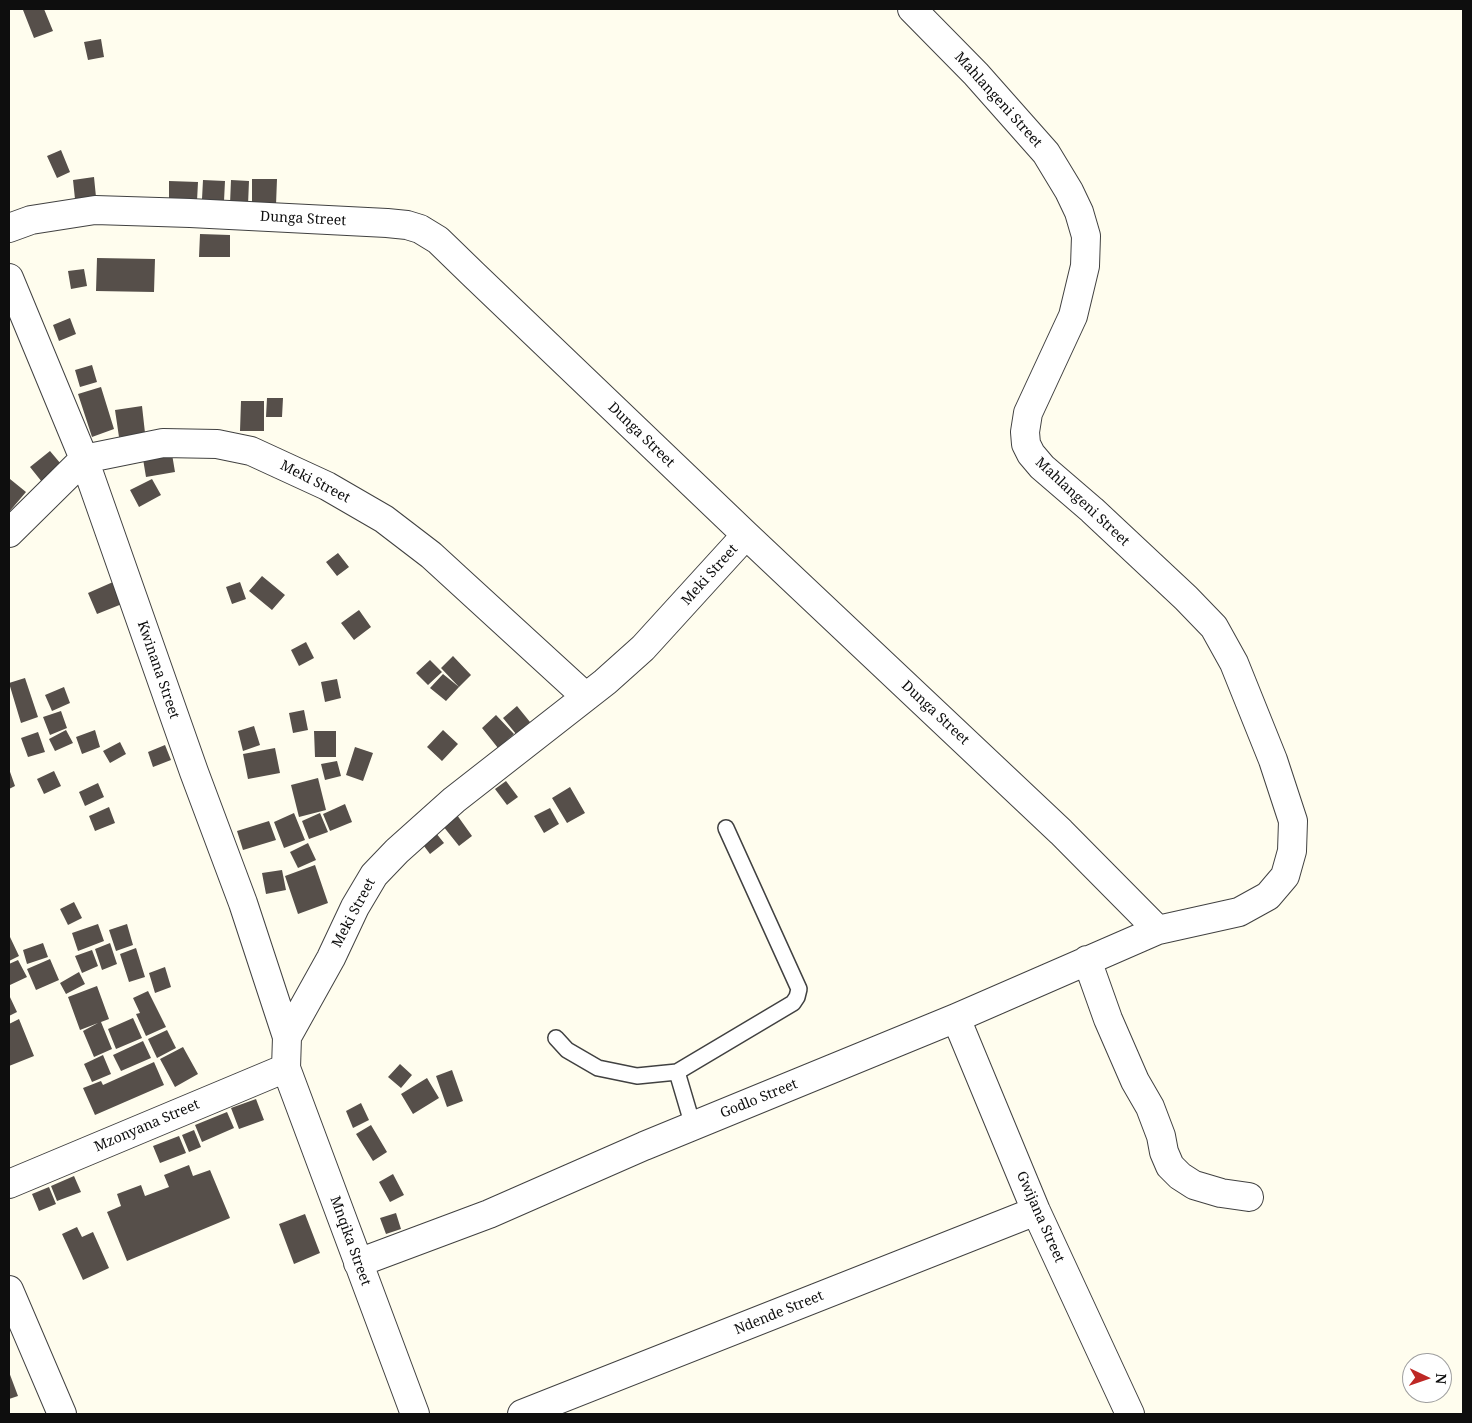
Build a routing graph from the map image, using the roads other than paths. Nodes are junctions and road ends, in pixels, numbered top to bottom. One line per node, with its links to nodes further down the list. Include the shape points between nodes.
1 (912, 9): 9 (street, Mahlangeni Street, via 976,74 1046,153 1069,191 1086,236 1085,266 1073,316 1028,413 1025,432 1030,454 1214,627 1234,663 1273,760 1293,822 1292,851 1284,876 1268,896 1239,912)
2 (9, 228): 6 (street, Dunga Street, via 31,220 95,210 387,223 420,229 438,240)
3 (9, 278): 4 (street, Kwinana Street)
4 (84, 458): 5 (street); 7 (street, Meki Street, via 163,443 217,444 251,451 318,482 384,519 423,549); 12 (street, Kwinana Street, via 243,903)
5 (9, 533)
6 (746, 536): 7 (street, Meki Street, via 643,648); 9 (street, Dunga Street, via 1061,832)
7 (585, 696): 12 (street, Meki Street, via 454,800 374,875)
8 (726, 828): 15 (lane, via 799,989 793,1003)
9 (1158, 930): 10 (street, Godlo Street)
10 (1088, 960): 11 (street, Godlo Street); 18 (street, via 1108,1019 1150,1107 1170,1166 1194,1185)
11 (956, 1018): 16 (street, Godlo Street); 19 (street, Gwijana Street)
12 (287, 1037): 14 (street, Kwinana Street)
13 (556, 1038): 15 (lane, via 567,1050 598,1068 637,1076)
14 (286, 1068): 17 (street, Mzonyana Street); 20 (street, Mnqika Street)
15 (677, 1072): 16 (lane)
16 (693, 1126): 20 (street, Godlo Street, via 490,1214)
17 (9, 1184)
18 (1250, 1197)
19 (1036, 1211): 24 (street, Ndende Street); 25 (street, Gwijana Street)
20 (358, 1263): 23 (street, Mnqika Street)
21 (9, 1290): 22 (street)
22 (62, 1414)
23 (415, 1414)
24 (522, 1414)
25 (1130, 1414)

